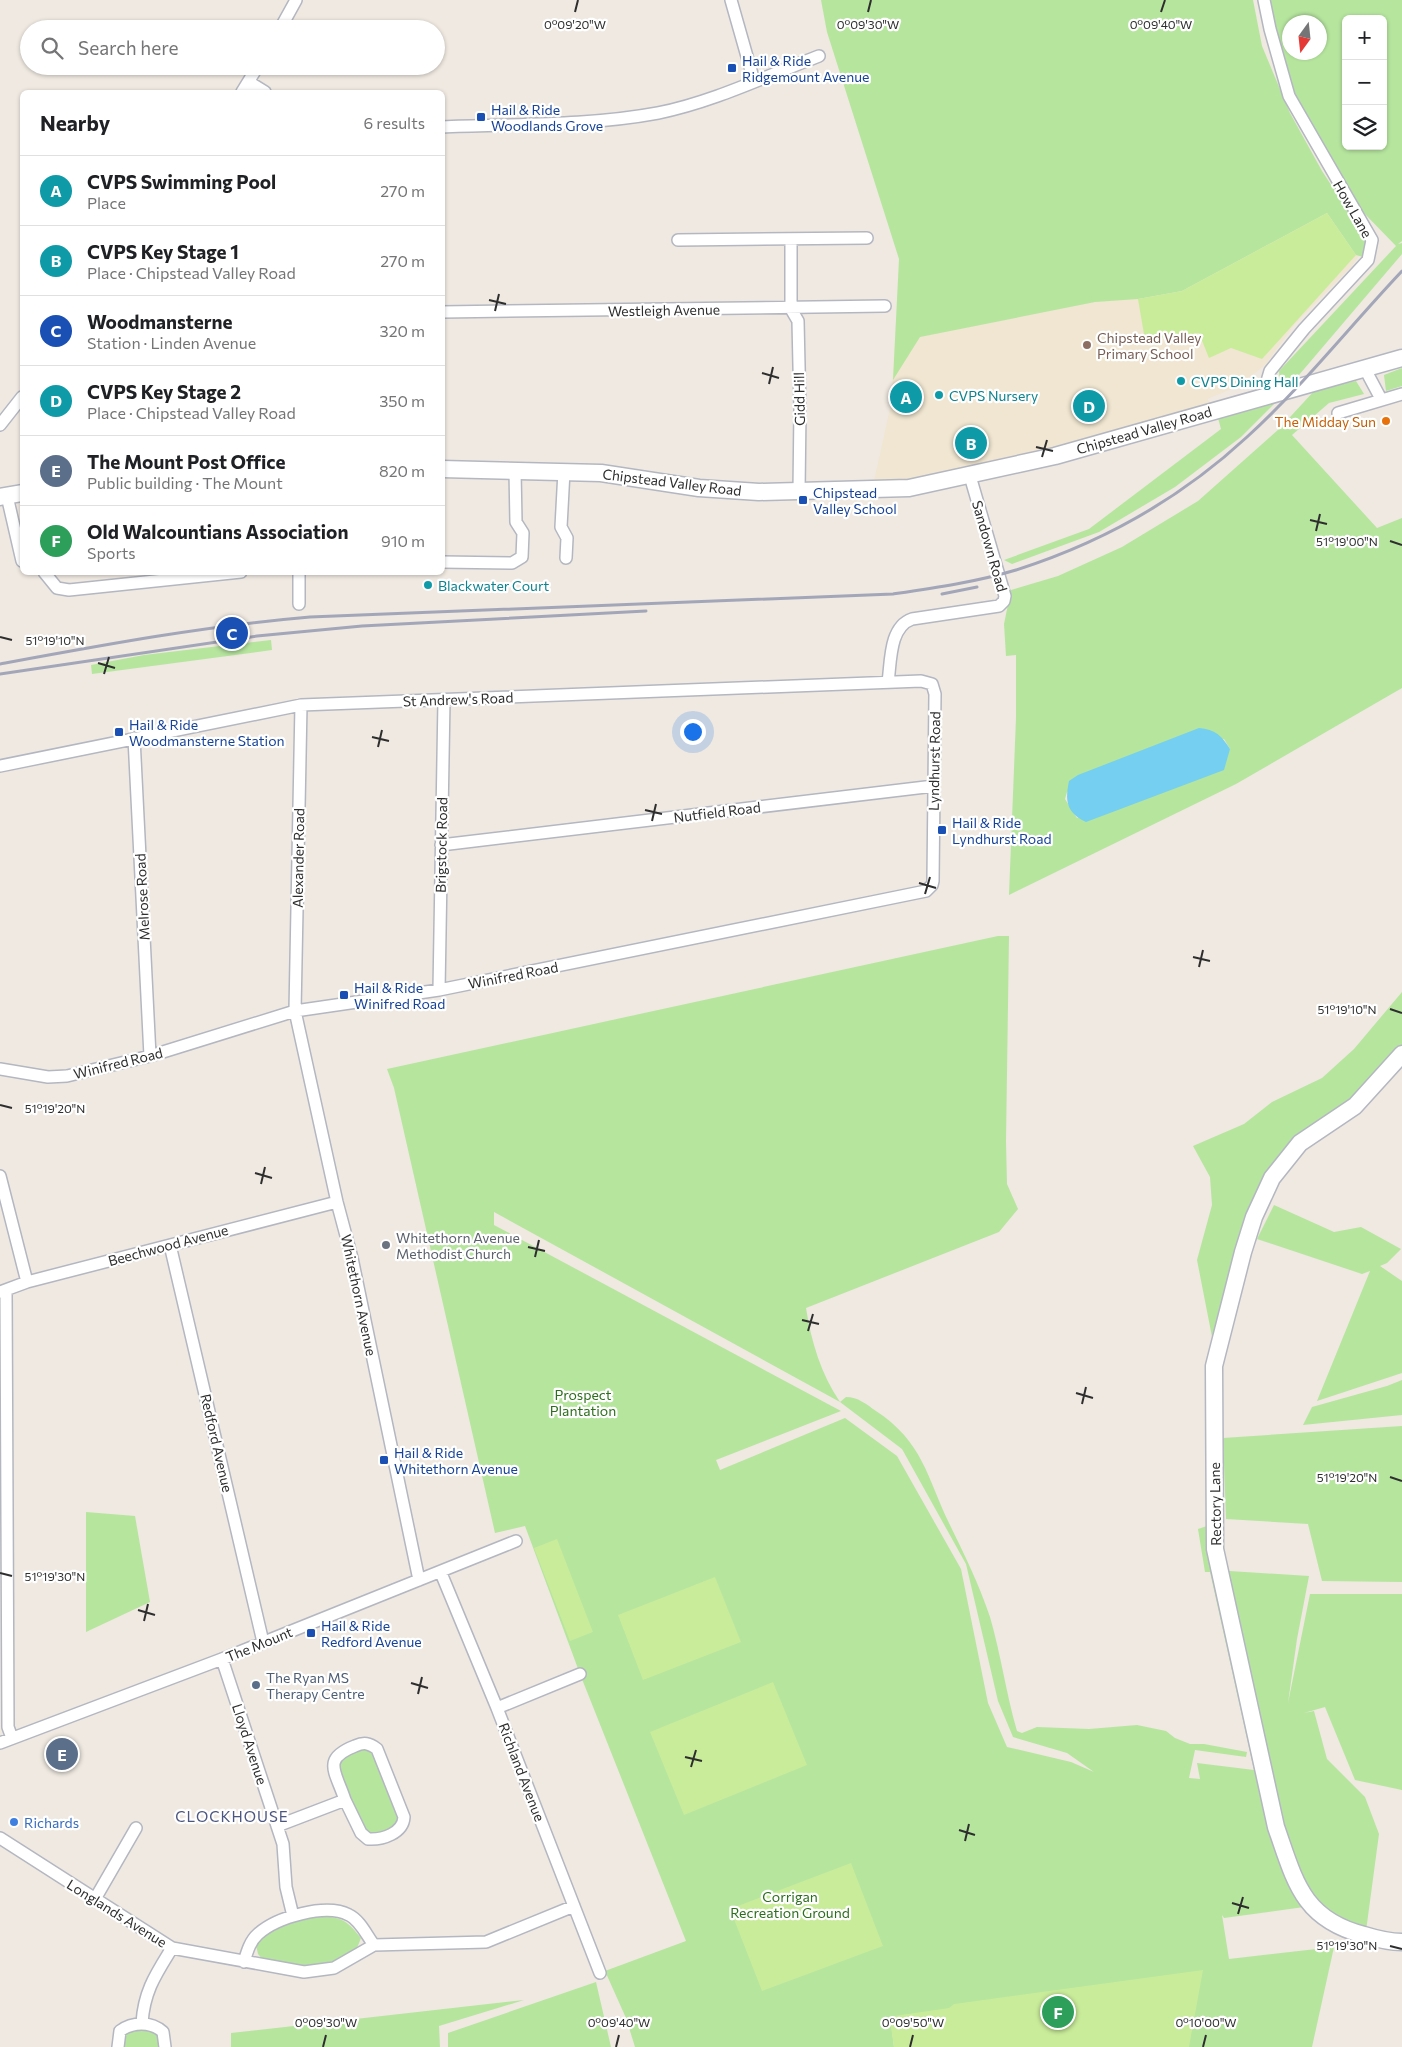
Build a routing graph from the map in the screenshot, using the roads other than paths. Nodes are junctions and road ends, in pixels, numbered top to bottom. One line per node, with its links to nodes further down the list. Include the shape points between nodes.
1 (296, 0): 4 (street)
2 (731, 0): 7 (street)
3 (1264, 0): 20 (street, How Lane, via 1289,96 1372,240 1368,260 1270,371 1267,381)
4 (285, 20)
5 (818, 56): 7 (street)
6 (253, 75): 8 (street)
7 (754, 80): 11 (street, via 702,100 630,118)
8 (249, 82): 9 (street); 10 (street)
9 (243, 90)
10 (261, 90)
11 (445, 127)
12 (867, 238): 13 (street)
13 (791, 239): 14 (street); 16 (street, Gidd Hill)
14 (678, 240)
15 (885, 306): 16 (street, Westleigh Avenue)
16 (791, 309): 17 (street, Westleigh Avenue); 30 (street, Gidd Hill, via 798,322)
17 (445, 312)
18 (1402, 358): 19 (main road, Chipstead Valley Road)
19 (1366, 369): 20 (main road, Chipstead Valley Road); 23 (street)
20 (1272, 394): 29 (main road, Chipstead Valley Road, via 1063,454)
21 (1402, 394): 23 (street)
22 (20, 399): 25 (street)
23 (1381, 399): 24 (street)
24 (1338, 413)
25 (0, 425)
26 (445, 470): 28 (main road, Chipstead Valley Road)
27 (564, 470): 28 (main road, Chipstead Valley Road); 30 (main road, Chipstead Valley Road, via 621,475 698,488); 33 (street, via 561,528 567,538)
28 (515, 471): 34 (street, via 516,522 522,533 522,557 512,563)
29 (970, 476): 30 (main road, Chipstead Valley Road, via 909,488); 40 (street, Sandown Road, via 1005,599 999,606 912,619 903,624 895,637)
30 (799, 492)
31 (10, 495): 32 (street)
32 (20, 550)
33 (566, 558)
34 (445, 562)
35 (46, 575): 36 (street, via 57,588 69,590)
36 (212, 575)
37 (299, 575): 38 (street)
38 (299, 604)
39 (921, 681): 40 (street, St Andrew's Road); 45 (street, Lyndhurst Road, via 930,682 935,690)
40 (888, 682): 41 (street, St Andrew's Road)
41 (444, 700): 42 (street, St Andrew's Road); 46 (street, Brigstock Road)
42 (301, 705): 43 (street, St Andrew's Road); 49 (street, Alexander Road)
43 (134, 738): 44 (street, St Andrew's Road); 51 (street, Melrose Road)
44 (0, 766)
45 (934, 786): 46 (street, Nutfield Road); 47 (street, Lyndhurst Road)
46 (441, 845): 48 (street, Brigstock Road)
47 (933, 881): 48 (street, Winifred Road, via 930,889 922,893)
48 (439, 990): 49 (street, Winifred Road)
49 (296, 1011): 51 (street, Winifred Road); 54 (street, Whitethorn Avenue)
50 (1402, 1054): 74 (main road, Rectory Lane, via 1355,1106 1300,1143 1272,1178 1243,1252 1214,1376 1215,1549 1276,1826 1291,1871 1307,1903 1325,1919 1348,1931)
51 (150, 1056): 52 (street, Winifred Road, via 67,1076)
52 (0, 1069)
53 (0, 1176): 56 (street)
54 (338, 1202): 55 (street, Beechwood Avenue); 60 (street, Whitethorn Avenue)
55 (170, 1245): 56 (street, Beechwood Avenue); 61 (street, Redford Avenue)
56 (27, 1282): 57 (street, Beechwood Avenue)
57 (3, 1292): 65 (street, via 8,1727)
58 (516, 1541): 59 (street, The Mount)
59 (440, 1572): 60 (street, The Mount); 64 (street, Richland Avenue)
60 (419, 1580): 61 (street, The Mount)
61 (263, 1642): 62 (street, The Mount)
62 (222, 1659): 65 (street, The Mount); 68 (street, Lloyd Avenue)
63 (580, 1674): 64 (street)
64 (497, 1708): 72 (street, Richland Avenue)
65 (12, 1738): 66 (street, The Mount)
66 (0, 1743)
67 (346, 1800): 67 (street, via 334,1766 335,1758 340,1752 362,1743 370,1744 376,1749 404,1823 400,1830 387,1836 368,1839 361,1833); 68 (street)
68 (277, 1826): 73 (street, Lloyd Avenue, via 283,1844 286,1887)
69 (136, 1828): 71 (street)
70 (0, 1838): 71 (street, Longlands Avenue)
71 (95, 1899): 76 (street, Longlands Avenue)
72 (574, 1906): 75 (street, Longlands Avenue, via 486,1942); 78 (street, Richland Avenue)
73 (293, 1916): 75 (street, via 316,1911 350,1915); 77 (street, via 257,1935)
74 (1402, 1942)
75 (374, 1945): 77 (street, Longlands Avenue, via 334,1968 304,1972)
76 (172, 1948): 77 (street, Longlands Avenue); 79 (street, via 143,2002)
77 (244, 1962)
78 (600, 1973)
79 (142, 2024): 80 (street, via 127,2026 120,2031); 81 (street, via 163,2032)
80 (118, 2047)
81 (165, 2047)

